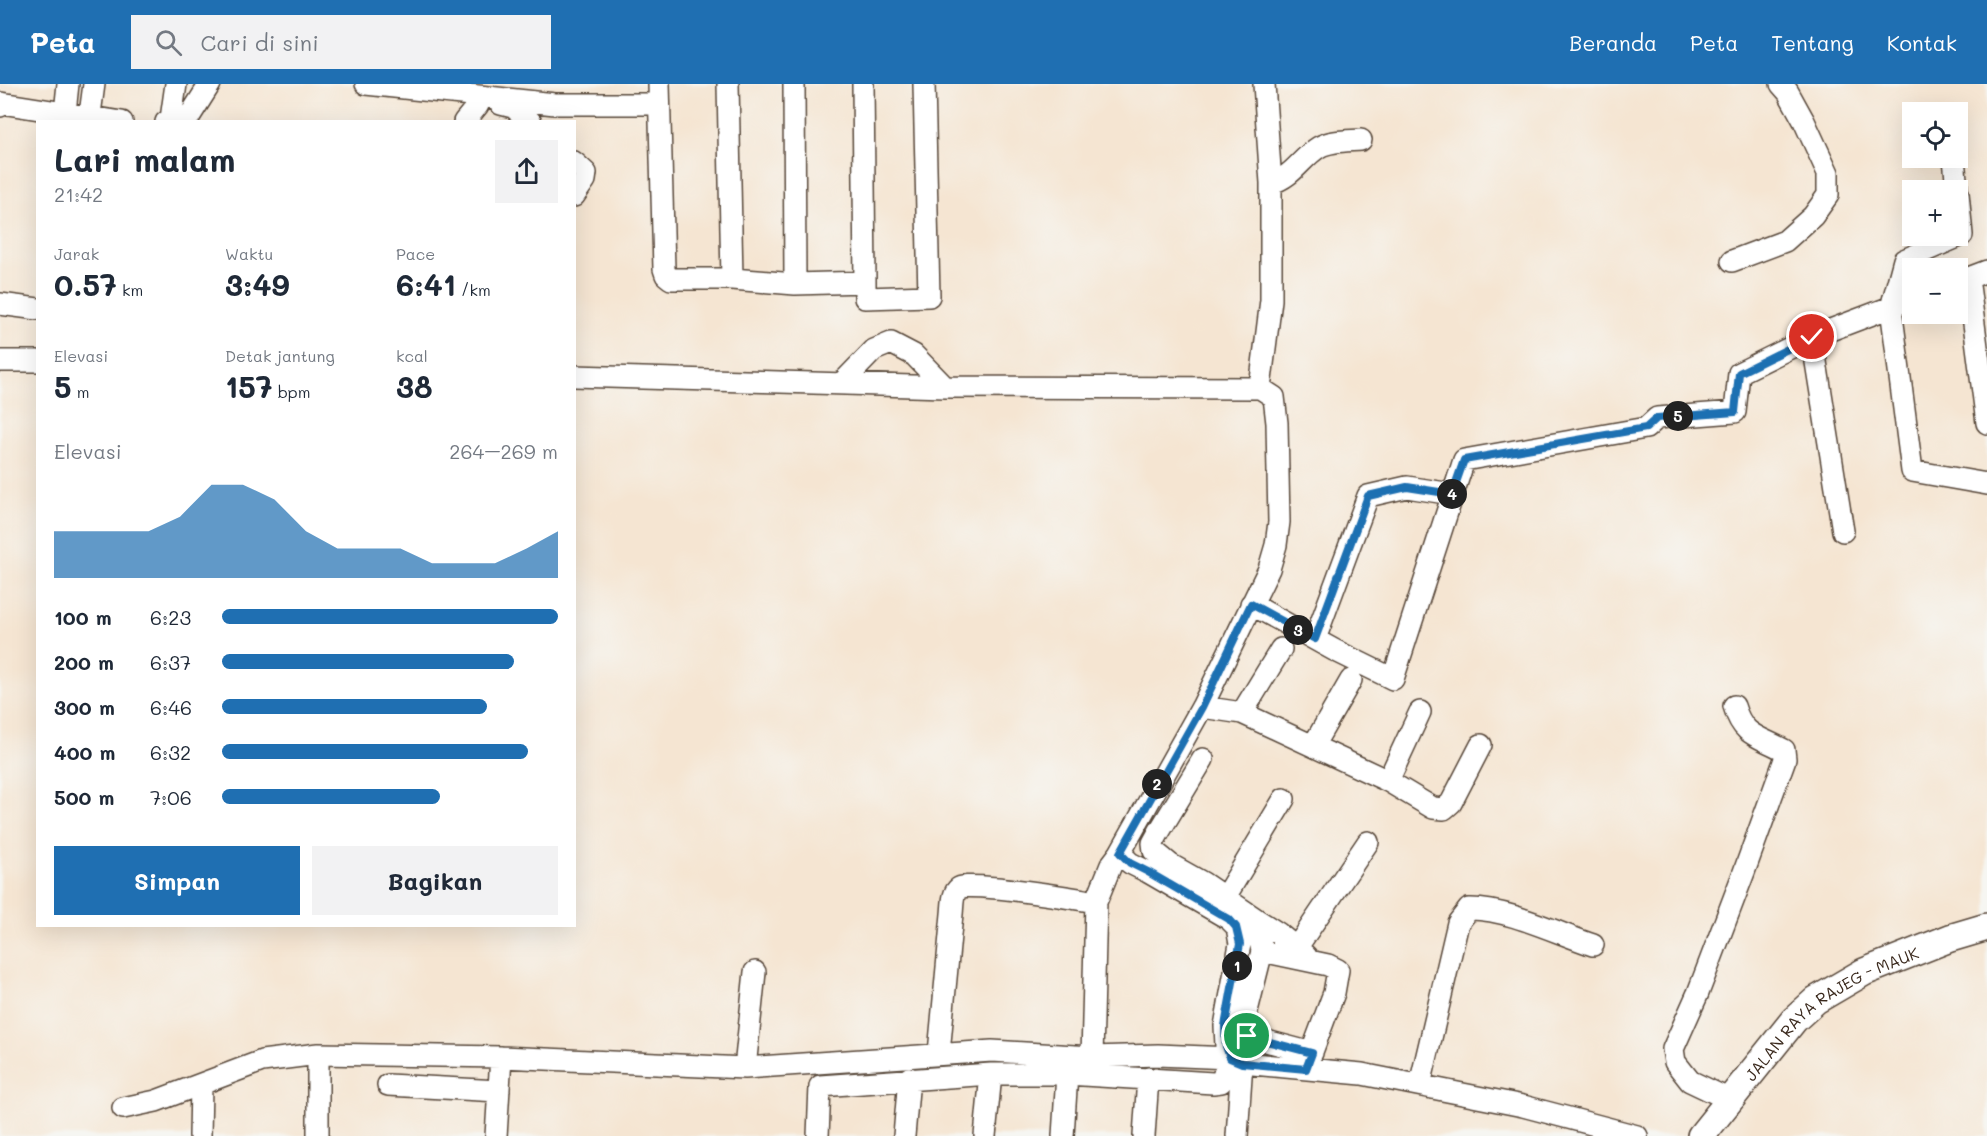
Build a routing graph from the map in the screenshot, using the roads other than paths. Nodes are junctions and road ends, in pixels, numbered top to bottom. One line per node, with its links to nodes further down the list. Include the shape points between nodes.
1 (68, 84): 15 (street)
2 (94, 84): 16 (street)
3 (176, 84): 17 (street)
4 (210, 84): 18 (street)
5 (366, 84): 13 (street)
6 (728, 84): 28 (street)
7 (794, 84): 30 (street)
8 (863, 84): 29 (street)
9 (924, 84): 29 (street, via 929,296 866,298)
10 (1264, 84): 23 (street)
11 (1782, 84): 26 (street, via 1828,173 1828,195 1813,216 1785,241)
12 (659, 94): 13 (street, via 555,104); 28 (street, via 664,269 671,279)
13 (478, 101): 19 (street); 20 (street, via 513,107)
14 (0, 104): 15 (street)
15 (64, 118): 16 (street)
16 (89, 119)
17 (169, 120)
18 (187, 120)
19 (465, 120)
20 (529, 120)
21 (1361, 140): 23 (street, via 1320,146 1287,177)
22 (576, 164): 24 (street, via 586,173)
23 (1271, 183): 41 (street)
24 (576, 193)
25 (1936, 246): 33 (street, via 1904,260)
26 (1732, 261)
27 (1971, 277): 42 (street)
28 (732, 279): 30 (street)
29 (865, 282): 30 (street)
30 (795, 284)
31 (1902, 303): 33 (street)
32 (0, 304): 34 (street)
33 (1891, 308): 35 (street); 43 (street, via 1912,471)
34 (36, 309)
35 (1812, 337): 44 (street, via 1739,373 1735,412 1657,418 1646,428 1464,460); 45 (street)
36 (0, 361): 37 (street)
37 (36, 361)
38 (576, 376): 39 (street)
39 (842, 383): 40 (street); 40 (street, via 874,350 891,344 914,355)
40 (945, 387): 41 (street)
41 (1267, 392): 46 (street, via 1277,423 1276,545)
42 (1987, 423)
43 (1987, 483)
44 (1452, 494): 47 (street, via 1407,487 1368,496); 47 (street, via 1393,679)
45 (1843, 531)
46 (1251, 604): 47 (street); 51 (street)
47 (1315, 639)
48 (1281, 649): 53 (street)
49 (1351, 680): 55 (street)
50 (1734, 706): 84 (street, via 1745,730 1784,750 1785,759 1698,993 1673,1049 1675,1062 1690,1081)
51 (1202, 707): 53 (street); 60 (street)
52 (1420, 712): 57 (street)
53 (1242, 713): 55 (street)
54 (1481, 745): 57 (street, via 1451,803 1444,809 1433,808)
55 (1313, 746): 57 (street)
56 (1203, 759): 61 (street, via 1153,843 1154,851)
57 (1388, 782)
58 (1284, 799): 61 (street)
59 (1368, 842): 67 (street)
60 (1120, 853): 62 (street); 73 (street, via 1130,863 1236,927 1240,944 1225,1026 1226,1046)
61 (1225, 897): 63 (street)
62 (1096, 902): 69 (street, via 988,887 958,888); 71 (street)
63 (1256, 919): 66 (street); 67 (street)
64 (1987, 927): 84 (main road, JALAN RAYA RAJEG - MAUK, via 1864,972 1816,1000 1794,1020)
65 (1593, 945): 82 (street, via 1508,916 1468,909 1458,923)
66 (1262, 951): 67 (street); 74 (street, via 1244,1023 1247,1036)
67 (1304, 954): 74 (street, via 1339,972)
68 (755, 972): 75 (street)
69 (939, 1053): 71 (street, via 992,1051); 75 (street)
70 (318, 1054): 72 (street); 80 (street, via 262,1061); 87 (street)
71 (1092, 1057): 73 (street, via 1158,1055)
72 (501, 1058): 75 (street); 83 (street)
73 (1236, 1061): 74 (street); 79 (street, via 1221,1082); 94 (street)
74 (1309, 1061): 82 (street)
75 (745, 1068)
76 (991, 1074): 77 (street); 78 (street); 91 (street)
77 (1067, 1074): 79 (street); 92 (street)
78 (909, 1078): 89 (street, via 820,1086); 90 (street)
79 (1148, 1078): 93 (street)
80 (201, 1085): 85 (street); 86 (street)
81 (388, 1085): 83 (street)
82 (1420, 1085): 95 (street, via 1523,1106)
83 (499, 1091): 88 (street)
84 (1730, 1100): 96 (main road, JALAN RAYA RAJEG - MAUK)
85 (123, 1108)
86 (200, 1136)
87 (318, 1136)
88 (496, 1136)
89 (818, 1136)
90 (904, 1136)
91 (985, 1136)
92 (1063, 1136)
93 (1144, 1136)
94 (1237, 1136)
95 (1637, 1136)
96 (1701, 1136)

